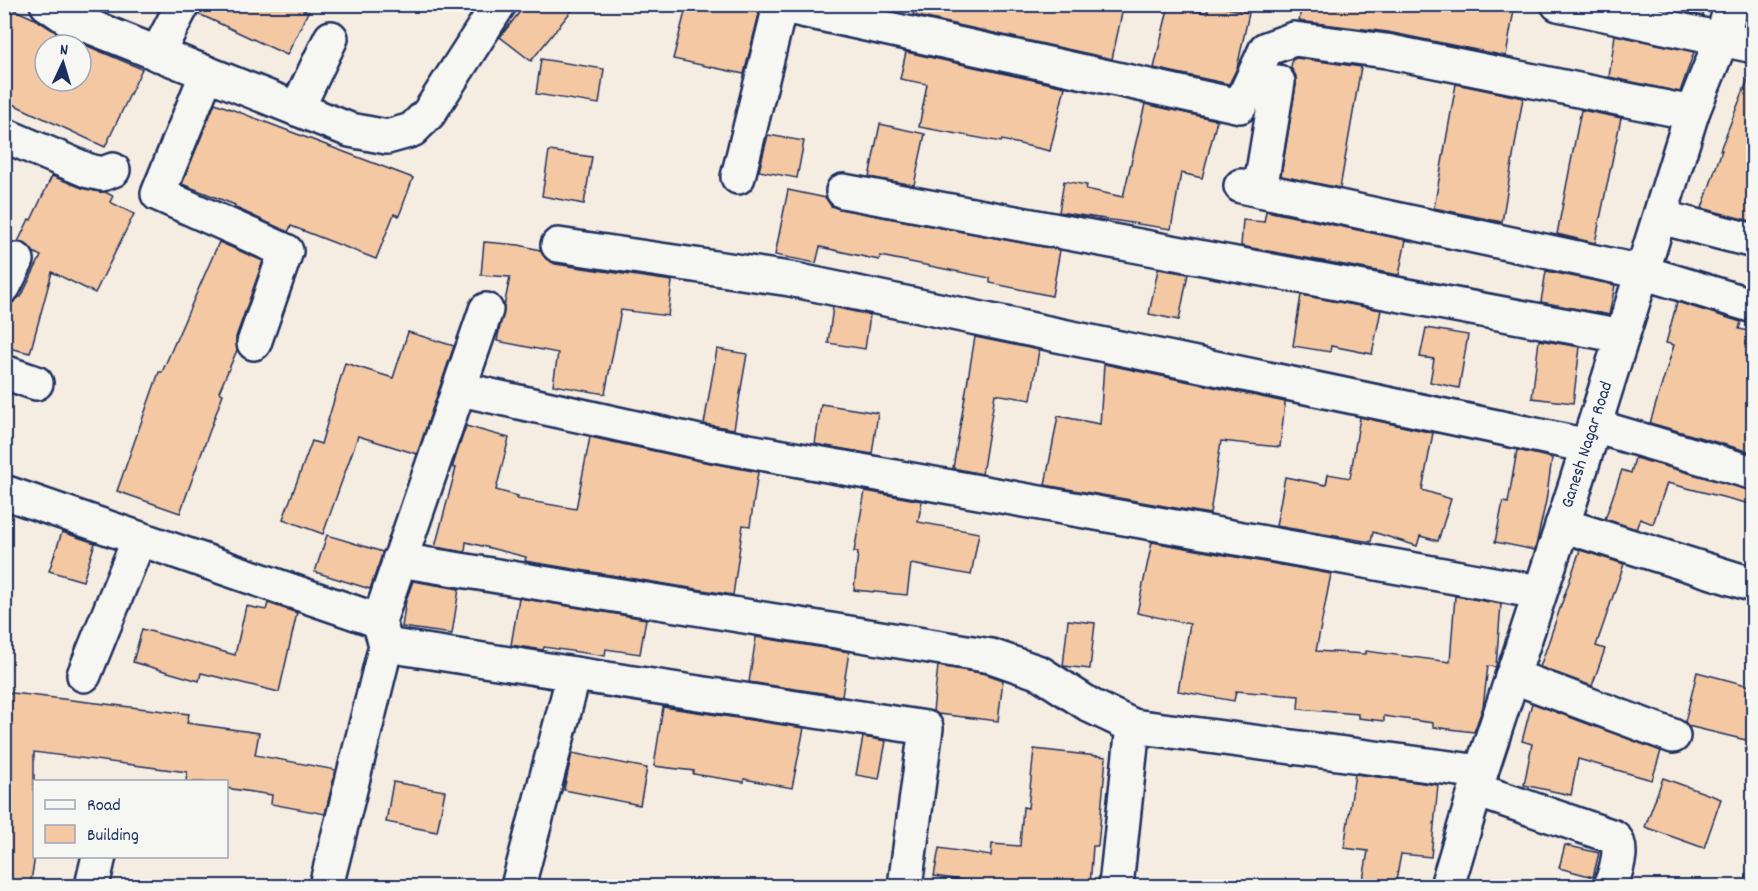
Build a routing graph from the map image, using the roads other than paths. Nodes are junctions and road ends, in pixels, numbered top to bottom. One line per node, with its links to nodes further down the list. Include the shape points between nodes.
1 (47, 4): 10 (street, via 66,17)
2 (183, 4): 10 (street)
3 (499, 4): 13 (street, via 429,113 412,130 387,137 347,139)
4 (1558, 4): 7 (street)
5 (1732, 4): 7 (street, Ganesh Nagar Road)
6 (777, 5): 14 (street, via 1240,106 1266,50 1294,39 1386,51); 17 (street)
7 (1722, 38): 9 (street); 14 (street, Ganesh Nagar Road)
8 (331, 39): 13 (street)
9 (1754, 46)
10 (157, 54): 11 (street)
11 (207, 73): 13 (street); 26 (street, via 159,194 286,251)
12 (1278, 82): 22 (street, via 1251,188)
13 (297, 109)
14 (1692, 113): 19 (street, Ganesh Nagar Road)
15 (4, 135): 16 (street, via 89,171 102,174)
16 (113, 170)
17 (738, 177)
18 (843, 191): 25 (street)
19 (1660, 217): 20 (street); 22 (street, Ganesh Nagar Road)
20 (1754, 241)
21 (558, 245): 30 (street, via 790,279)
22 (1642, 272): 23 (street); 25 (street, Ganesh Nagar Road)
23 (1754, 306)
24 (486, 310): 29 (street)
25 (1622, 336): 30 (street, Ganesh Nagar Road)
26 (254, 343)
27 (4, 372): 28 (street)
28 (36, 383)
29 (460, 389): 35 (street); 37 (street, via 704,443)
30 (1591, 436): 31 (street); 33 (street, Ganesh Nagar Road)
31 (1754, 473)
32 (4, 492): 34 (street)
33 (1562, 525): 36 (street); 37 (street, Ganesh Nagar Road)
34 (139, 539): 38 (street); 40 (street)
35 (399, 560): 38 (street); 42 (street, via 992,656 1040,672)
36 (1754, 585)
37 (1539, 592): 41 (street, Ganesh Nagar Road)
38 (383, 633): 39 (street); 47 (street)
39 (574, 674): 48 (street); 49 (street, via 926,728)
40 (84, 675)
41 (1512, 676): 43 (street); 44 (street, Ganesh Nagar Road)
42 (1133, 726): 44 (street); 50 (street)
43 (1673, 736)
44 (1478, 781): 51 (street, Ganesh Nagar Road); 52 (street, via 1614,837 1620,851)
45 (99, 858): 46 (street)
46 (92, 886)
47 (326, 886)
48 (518, 886)
49 (905, 886)
50 (1116, 886)
51 (1448, 886)
52 (1611, 886)

